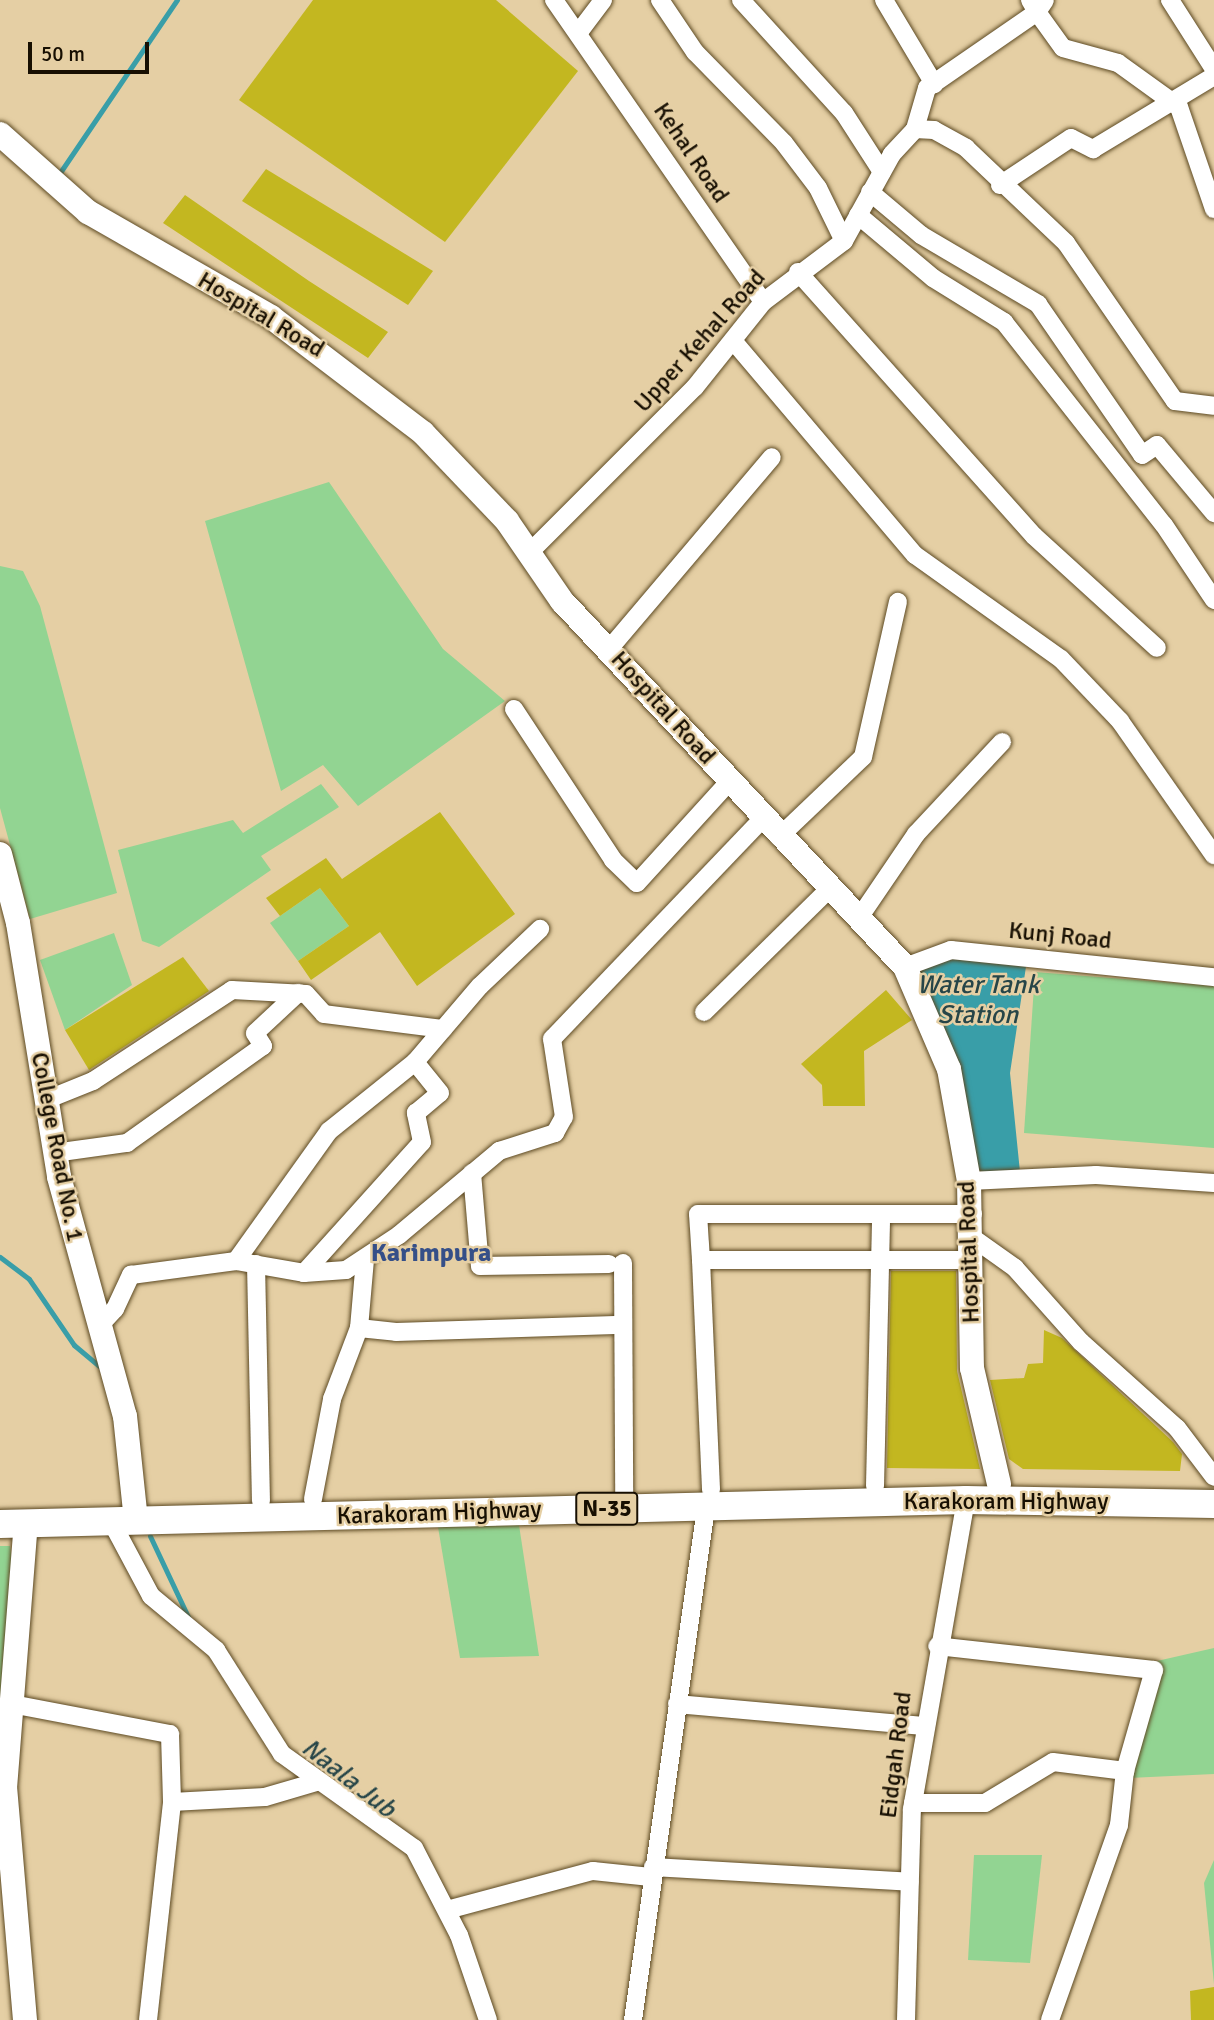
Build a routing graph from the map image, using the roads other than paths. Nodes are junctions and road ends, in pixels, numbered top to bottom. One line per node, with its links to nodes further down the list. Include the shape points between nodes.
1 (554, 0): 8 (street, Kehal Road)
2 (603, 0): 8 (street)
3 (660, 0): 20 (street, via 695,52 784,143 818,188)
4 (741, 0): 15 (street, via 844,113)
5 (884, 0): 11 (street)
6 (1170, 0): 9 (street)
7 (1037, 4): 11 (street); 12 (street, via 1063,48 1118,63)
8 (579, 32): 22 (street, Kehal Road)
9 (1214, 69)
10 (1214, 76): 12 (street)
11 (933, 84): 13 (street, Upper Kehal Road)
12 (1173, 102): 16 (street, via 1093,149 1071,138); 18 (street)
13 (915, 129): 15 (street, Upper Kehal Road); 16 (street, via 934,130 965,148)
14 (0, 134): 27 (main road, Hospital Road, via 130,238 331,357 423,433)
15 (882, 172): 17 (street, Upper Kehal Road)
16 (1000, 185): 24 (street, via 1066,243 1175,401)
17 (870, 192): 19 (street, Upper Kehal Road); 26 (street, via 921,235 1038,304 1142,455 1157,445)
18 (1214, 209)
19 (858, 215): 20 (street, Upper Kehal Road); 28 (street, via 933,278 1004,322 1164,525)
20 (844, 241): 21 (street, Upper Kehal Road)
21 (797, 272): 22 (street, Upper Kehal Road); 31 (street, via 1034,536)
22 (763, 302): 23 (street, Upper Kehal Road)
23 (735, 343): 27 (street, Upper Kehal Road); 38 (street, via 915,555 1061,659 1120,720)
24 (1214, 406)
25 (772, 457): 30 (street)
26 (1214, 513)
27 (530, 552): 30 (main road, Hospital Road, via 562,601)
28 (1214, 600)
29 (898, 602): 36 (street, via 863,757)
30 (610, 648): 34 (main road, Hospital Road)
31 (1157, 648)
32 (514, 709): 34 (street, via 613,860 637,883)
33 (1002, 742): 40 (street, via 916,834)
34 (729, 782): 35 (main road, Hospital Road)
35 (761, 820): 36 (main road, Hospital Road); 50 (street, via 552,1039 562,1127 499,1151)
36 (779, 837): 39 (main road, Hospital Road)
37 (0, 854): 48 (main road, College Road No. 1, via 18,923)
38 (1214, 855)
39 (830, 888): 40 (main road, Hospital Road); 45 (street)
40 (859, 918): 42 (main road, Hospital Road)
41 (540, 929): 46 (street)
42 (905, 967): 43 (street, Kunj Road, via 951,950); 51 (main road, Hospital Road, via 949,1069)
43 (1214, 977)
44 (298, 993): 46 (street, via 324,1014); 48 (street, via 232,990 93,1081); 49 (street, via 255,1033 263,1046 127,1143)
45 (704, 1013)
46 (443, 1028): 47 (street)
47 (415, 1062): 58 (street, via 329,1131 293,1172 283,1201); 60 (street, via 440,1093 416,1113 422,1142)
48 (46, 1100): 49 (main road, College Road No. 1)
49 (54, 1153): 61 (main road, College Road No. 1)
50 (472, 1173): 55 (street); 62 (street, via 480,1266 616,1264)
51 (969, 1181): 52 (street, via 1096,1175); 54 (main road, Hospital Road)
52 (1214, 1184)
53 (881, 1216): 54 (street); 56 (street); 57 (street, via 698,1213)
54 (973, 1238): 56 (street); 64 (street, via 1015,1268 1081,1342 1177,1428); 65 (main road, Hospital Road, via 972,1368)
55 (365, 1259): 60 (street, via 346,1270); 63 (street)
56 (880, 1259): 57 (street); 66 (street)
57 (701, 1260): 70 (street)
58 (236, 1261): 59 (street); 61 (street, via 131,1275 116,1310)
59 (256, 1264): 60 (street); 72 (street)
60 (304, 1273)
61 (100, 1325): 75 (main road, College Road No. 1, via 125,1416)
62 (623, 1325): 63 (street, via 396,1332); 68 (street)
63 (359, 1328): 69 (street, via 332,1399)
64 (1214, 1477)
65 (999, 1484): 66 (highway, Karakoram Highway / N-35); 67 (highway, Karakoram Highway / N-35)
66 (875, 1486): 70 (highway, Karakoram Highway / N-35)
67 (1214, 1486)
68 (624, 1492): 69 (highway, Karakoram Highway / N-35); 70 (highway, Karakoram Highway / N-35)
69 (313, 1499): 72 (highway, Karakoram Highway / N-35)
70 (709, 1499): 71 (highway, Karakoram Highway / N-35); 75 (highway, Karakoram Highway / N-35); 79 (street)
71 (966, 1500): 73 (highway, Karakoram Highway / N-35); 77 (street, Eidgah Road)
72 (261, 1501): 75 (highway, Karakoram Highway / N-35)
73 (1214, 1504)
74 (0, 1506): 75 (highway, Karakoram Highway / N-35)
75 (128, 1515): 76 (highway, Karakoram Highway / N-35); 82 (street, via 151,1597 216,1650 282,1754)
76 (13, 1523): 78 (main road)
77 (937, 1646): 80 (street, Eidgah Road); 81 (street, via 1154,1670)
78 (12, 1704): 83 (street, via 170,1734); 88 (main road, via 5,1787)
79 (677, 1704): 80 (street); 85 (street)
80 (923, 1726): 84 (street, Eidgah Road)
81 (1125, 1771): 84 (street, via 1053,1762 985,1802); 93 (street, via 1119,1825)
82 (316, 1782): 83 (street, via 265,1797); 87 (street, via 414,1848)
83 (172, 1802): 89 (street)
84 (913, 1803): 86 (street, Eidgah Road)
85 (652, 1872): 86 (street); 87 (street, via 593,1871); 91 (street)
86 (910, 1882): 92 (street, Eidgah Road)
87 (446, 1910): 90 (street)
88 (24, 2020)
89 (149, 2020)
90 (488, 2020)
91 (633, 2020)
92 (906, 2020)
93 (1050, 2020)

